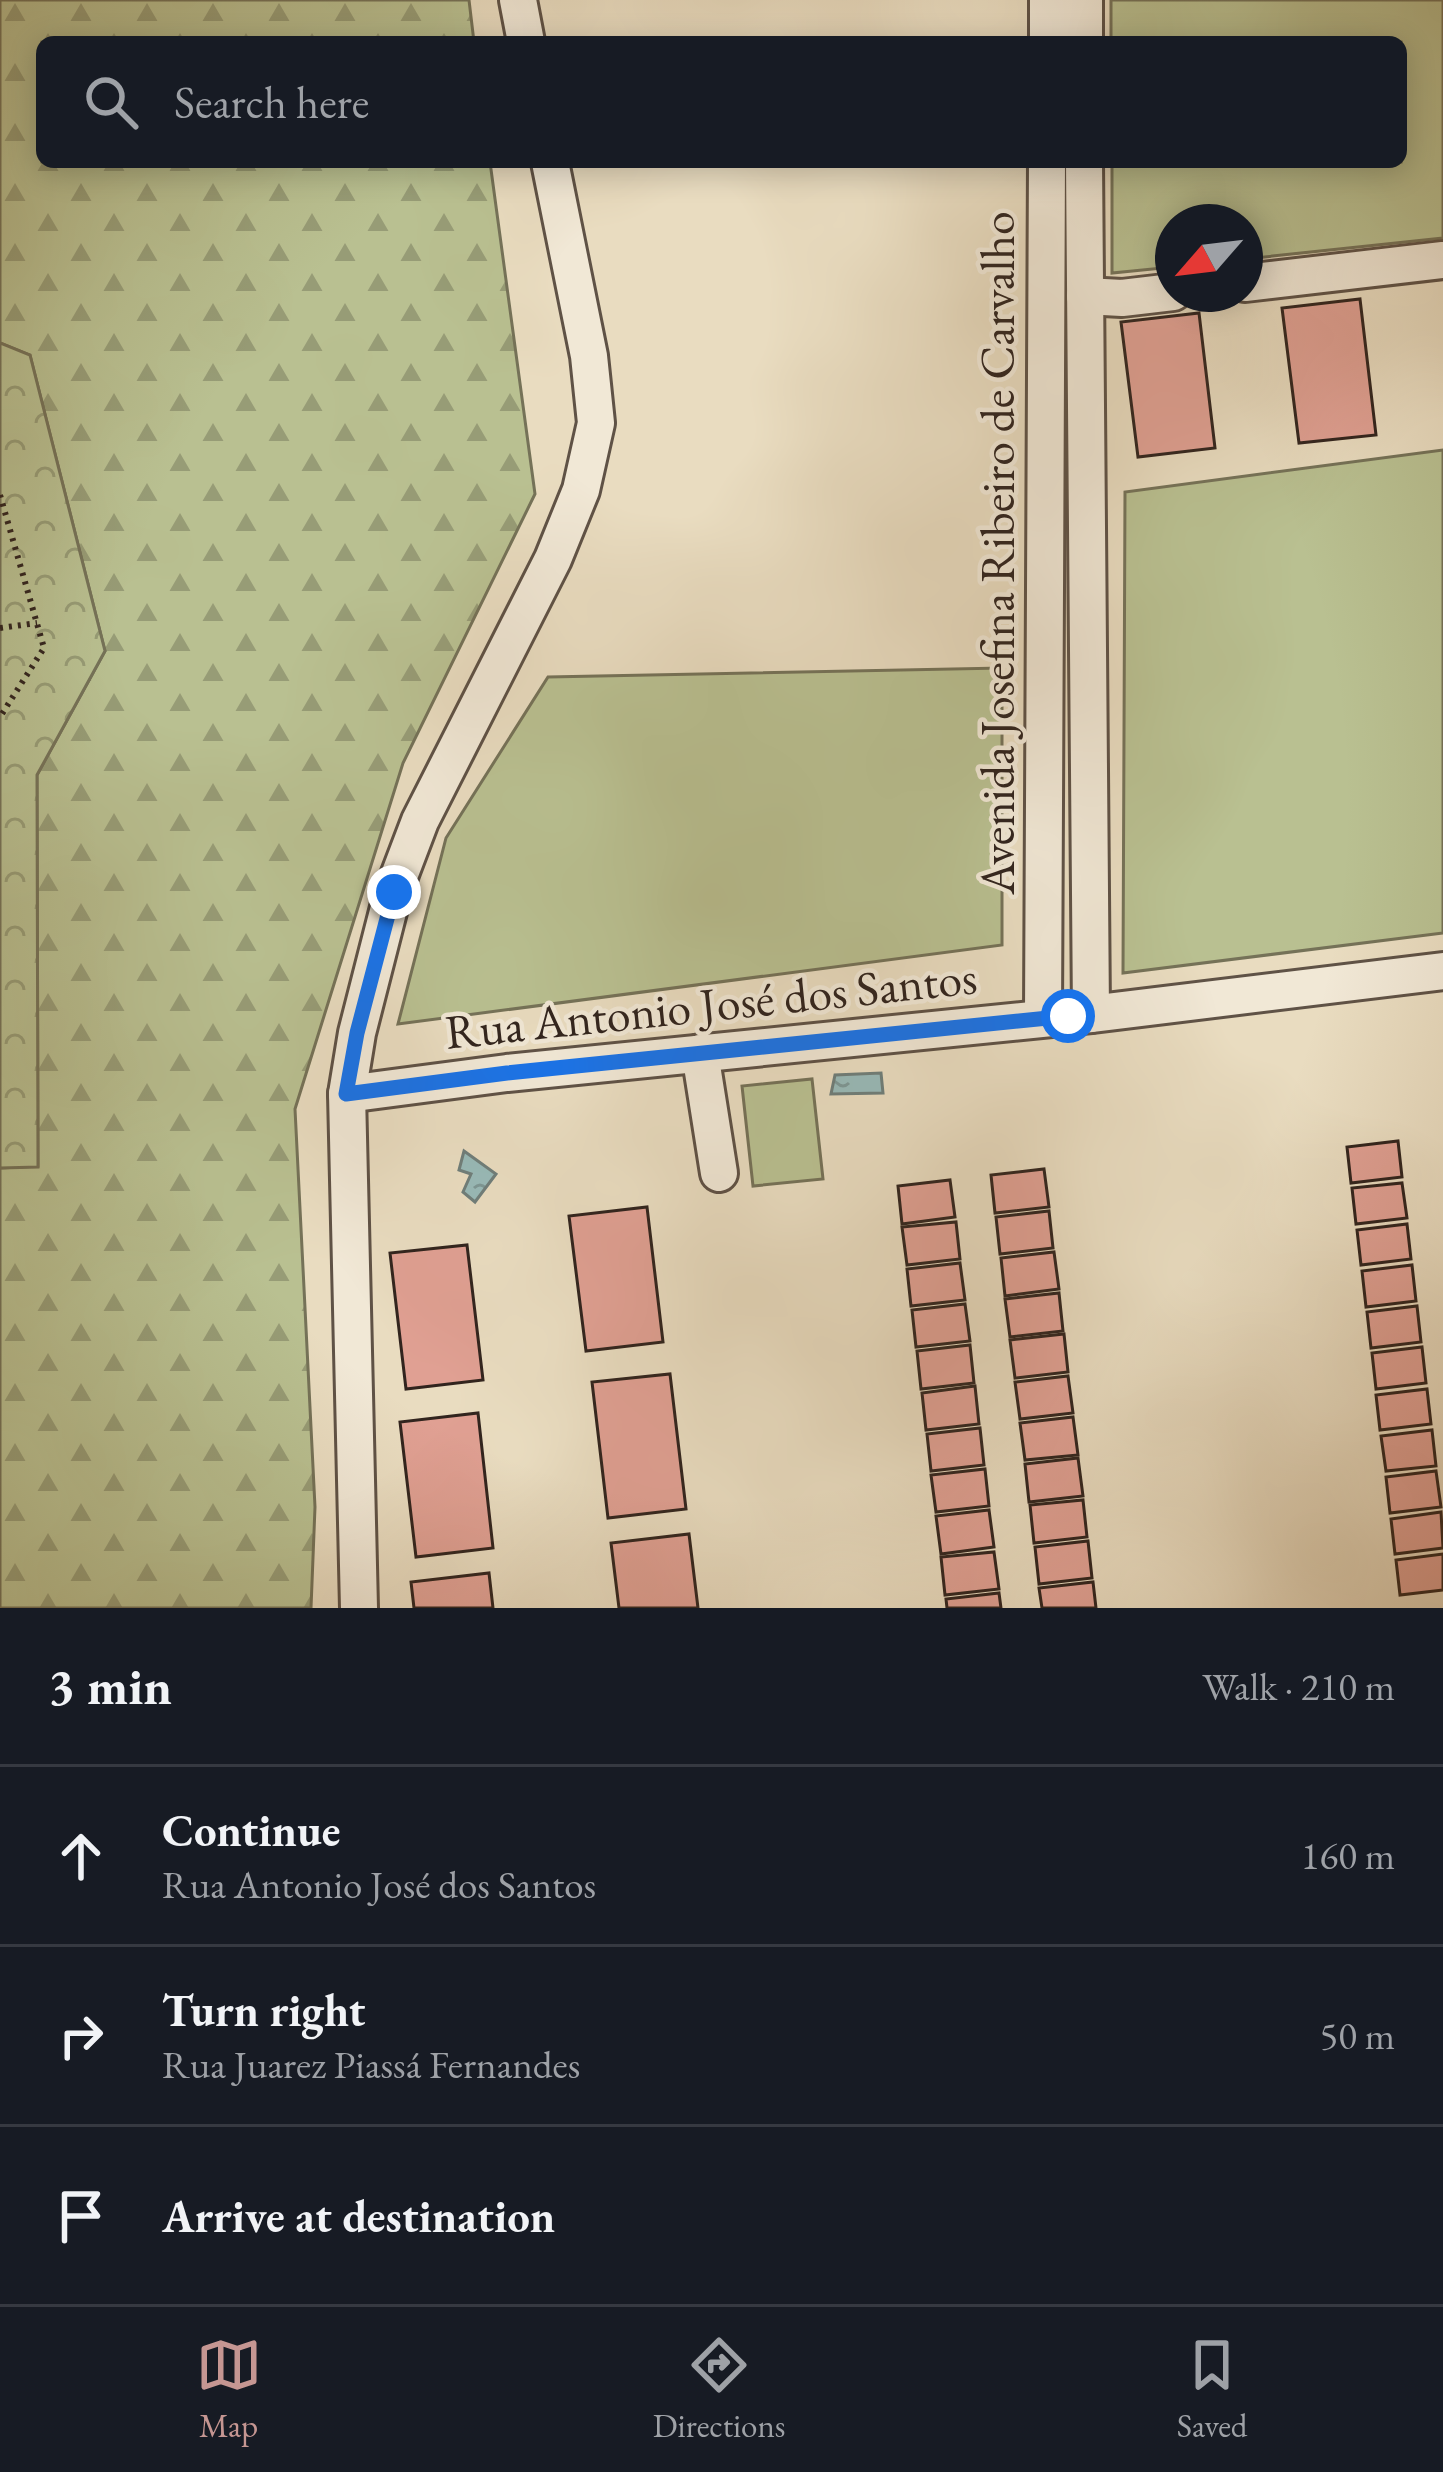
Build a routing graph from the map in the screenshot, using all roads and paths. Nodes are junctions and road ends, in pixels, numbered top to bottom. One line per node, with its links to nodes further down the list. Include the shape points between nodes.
1 (518, 0): 4 (street)
2 (1048, 0): 5 (street)
3 (1084, 0): 6 (street)
4 (525, 36)
5 (1048, 36)
6 (1084, 36)
7 (551, 168): 22 (street, via 596,423 553,559 420,821 394,892)
8 (1047, 168): 20 (street, Avenida Josefina Ribeiro de Carvalho)
9 (1084, 168): 13 (street, Avenida Josefina Ribeiro de Carvalho)
10 (1443, 260): 11 (street)
11 (1263, 281)
12 (1155, 294): 13 (street)
13 (1085, 296): 19 (street, Avenida Josefina Ribeiro de Carvalho)
14 (0, 495): 15 (path)
15 (37, 622): 16 (path); 17 (path, via 44,648)
16 (0, 628)
17 (0, 718)
18 (1443, 971): 19 (street, Rua Antonio José dos Santos)
19 (1091, 1014): 20 (street, Rua Antonio José dos Santos)
20 (1043, 1017): 21 (street, Rua Antonio José dos Santos)
21 (700, 1053): 22 (street, Rua Antonio José dos Santos); 23 (street)
22 (346, 1094): 24 (street)
23 (719, 1173)
24 (359, 1608)

